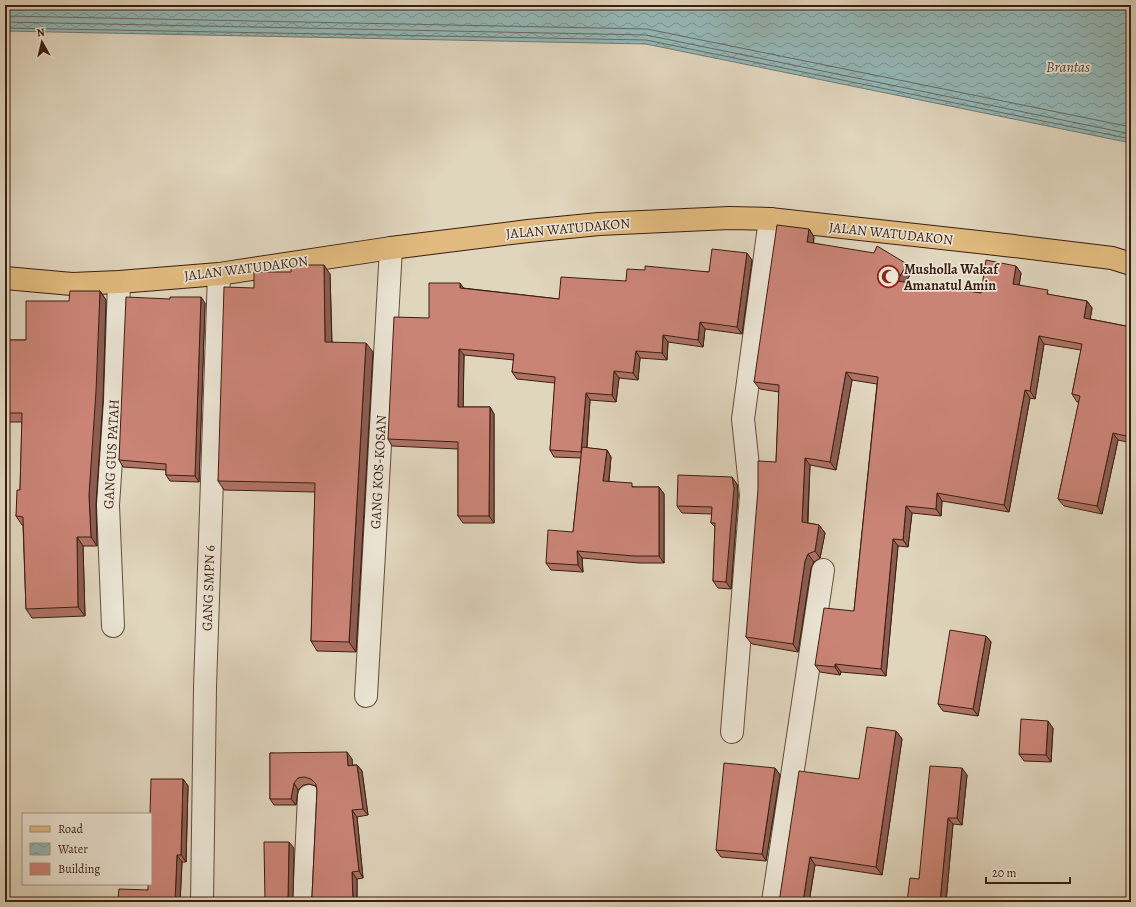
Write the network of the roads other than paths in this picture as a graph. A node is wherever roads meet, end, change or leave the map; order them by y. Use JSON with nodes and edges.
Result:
{"nodes":[{"id":1,"x":770,"y":219,"type":"junction"},
{"id":2,"x":391,"y":248,"type":"junction"},
{"id":3,"x":1131,"y":264,"type":"edge"},
{"id":4,"x":219,"y":274,"type":"junction"},
{"id":5,"x":5,"y":278,"type":"edge"},
{"id":6,"x":120,"y":282,"type":"junction"},
{"id":7,"x":823,"y":570,"type":"dead end"},
{"id":8,"x":113,"y":626,"type":"dead end"},
{"id":9,"x":366,"y":696,"type":"dead end"},
{"id":10,"x":732,"y":732,"type":"dead end"},
{"id":11,"x":309,"y":796,"type":"dead end"},
{"id":12,"x":202,"y":902,"type":"edge"},
{"id":13,"x":304,"y":902,"type":"edge"},
{"id":14,"x":773,"y":902,"type":"edge"}],
"edges":[{"from":1,"to":2,"type":"main road","name":"JALAN WATUDAKON"},
{"from":1,"to":3,"type":"main road","name":"JALAN WATUDAKON"},
{"from":1,"to":10,"type":"street"},
{"from":2,"to":4,"type":"main road","name":"JALAN WATUDAKON"},
{"from":2,"to":9,"type":"street","name":"GANG KOS-KOSAN"},
{"from":4,"to":6,"type":"main road","name":"JALAN WATUDAKON"},
{"from":4,"to":12,"type":"street","name":"GANG SMPN 6"},
{"from":5,"to":6,"type":"main road","name":"JALAN WATUDAKON"},
{"from":6,"to":8,"type":"street","name":"GANG GUS PATAH"},
{"from":7,"to":14,"type":"street"},
{"from":11,"to":13,"type":"street"}]}
